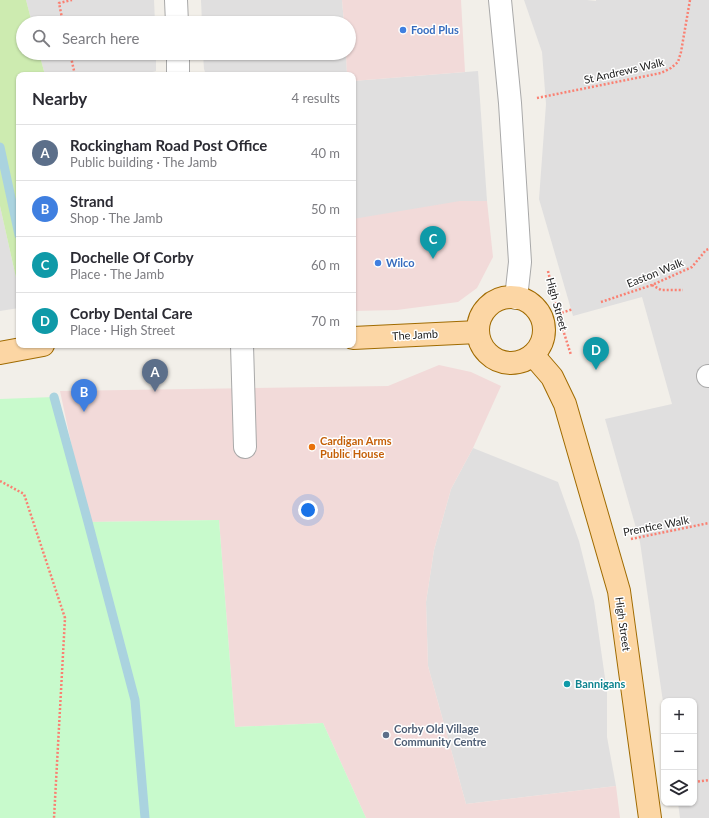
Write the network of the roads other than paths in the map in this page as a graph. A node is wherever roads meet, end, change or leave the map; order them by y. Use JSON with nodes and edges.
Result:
{"nodes":[{"id":1,"x":176,"y":0,"type":"edge"},
{"id":2,"x":500,"y":0,"type":"edge"},
{"id":3,"x":177,"y":16,"type":"edge"},
{"id":4,"x":178,"y":60,"type":"edge"},
{"id":5,"x":178,"y":72,"type":"edge"},
{"id":6,"x":516,"y":298,"type":"junction"},
{"id":7,"x":478,"y":332,"type":"junction"},
{"id":8,"x":356,"y":338,"type":"edge"},
{"id":9,"x":24,"y":348,"type":"edge"},
{"id":10,"x":242,"y":348,"type":"edge"},
{"id":11,"x":0,"y":353,"type":"edge"},
{"id":12,"x":533,"y":355,"type":"junction"},
{"id":13,"x":244,"y":447,"type":"dead end"},
{"id":14,"x":650,"y":818,"type":"edge"}],
"edges":[{"from":1,"to":3,"type":"street"},
{"from":2,"to":6,"type":"street"},
{"from":4,"to":5,"type":"street"},
{"from":6,"to":7,"type":"main road"},
{"from":6,"to":12,"type":"main road"},
{"from":7,"to":8,"type":"main road","name":"The Jamb"},
{"from":7,"to":12,"type":"main road"},
{"from":9,"to":11,"type":"main road"},
{"from":10,"to":13,"type":"street"},
{"from":12,"to":14,"type":"main road","name":"High Street"}]}
